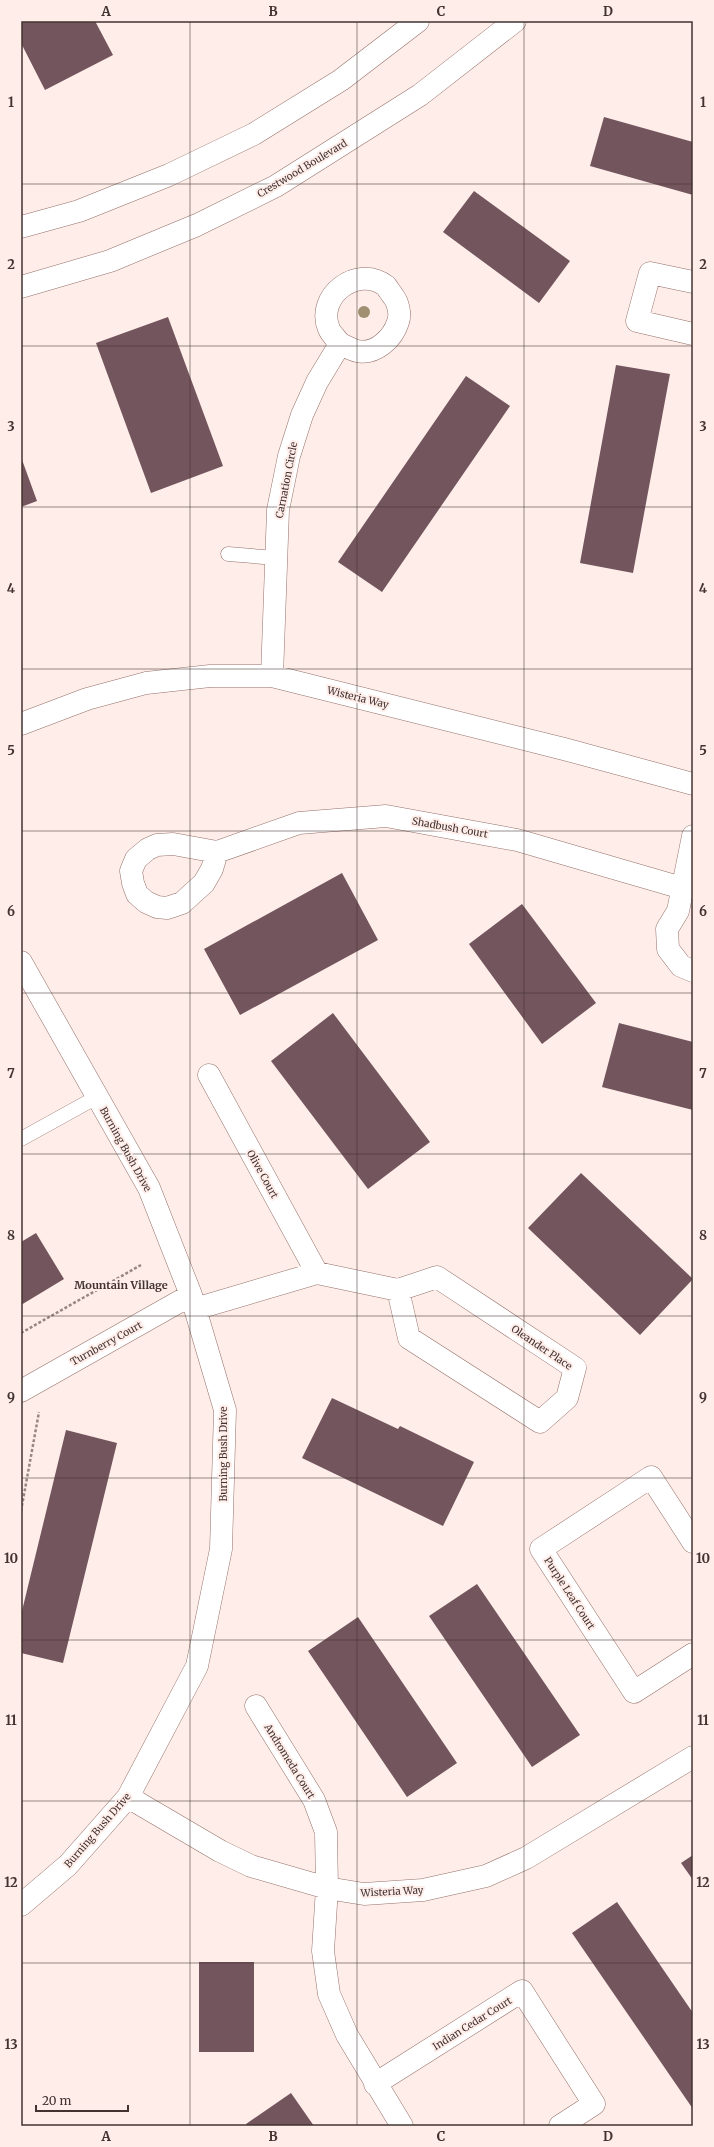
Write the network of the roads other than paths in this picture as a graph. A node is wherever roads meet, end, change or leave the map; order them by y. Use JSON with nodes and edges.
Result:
{"nodes":[{"id":1,"x":418,"y":21,"type":"edge"},
{"id":2,"x":515,"y":21,"type":"edge"},
{"id":3,"x":21,"y":227,"type":"edge"},
{"id":4,"x":693,"y":282,"type":"edge"},
{"id":5,"x":21,"y":287,"type":"edge"},
{"id":6,"x":693,"y":334,"type":"edge"},
{"id":7,"x":340,"y":344,"type":"dead end"},
{"id":8,"x":228,"y":554,"type":"dead end"},
{"id":9,"x":276,"y":558,"type":"junction"},
{"id":10,"x":272,"y":676,"type":"junction"},
{"id":11,"x":21,"y":724,"type":"edge"},
{"id":12,"x":693,"y":784,"type":"edge"},
{"id":13,"x":693,"y":836,"type":"edge"},
{"id":14,"x":217,"y":852,"type":"dead end"},
{"id":15,"x":684,"y":901,"type":"edge"},
{"id":16,"x":21,"y":962,"type":"edge"},
{"id":17,"x":693,"y":971,"type":"edge"},
{"id":18,"x":209,"y":1075,"type":"dead end"},
{"id":19,"x":97,"y":1097,"type":"junction"},
{"id":20,"x":21,"y":1140,"type":"edge"},
{"id":21,"x":317,"y":1273,"type":"junction"},
{"id":22,"x":398,"y":1290,"type":"junction"},
{"id":23,"x":193,"y":1302,"type":"junction"},
{"id":24,"x":21,"y":1391,"type":"edge"},
{"id":25,"x":693,"y":1542,"type":"edge"},
{"id":26,"x":693,"y":1654,"type":"edge"},
{"id":27,"x":256,"y":1706,"type":"dead end"},
{"id":28,"x":693,"y":1757,"type":"edge"},
{"id":29,"x":128,"y":1797,"type":"junction"},
{"id":30,"x":327,"y":1888,"type":"junction"},
{"id":31,"x":21,"y":1905,"type":"edge"},
{"id":32,"x":375,"y":2084,"type":"junction"},
{"id":33,"x":402,"y":2126,"type":"edge"},
{"id":34,"x":560,"y":2126,"type":"edge"}],
"edges":[{"from":1,"to":3,"type":"street"},
{"from":2,"to":5,"type":"street","name":"Crestwood Boulevard"},
{"from":4,"to":6,"type":"street"},
{"from":7,"to":9,"type":"street","name":"Carnation Circle"},
{"from":8,"to":9,"type":"lane"},
{"from":9,"to":10,"type":"street","name":"Carnation Circle"},
{"from":10,"to":11,"type":"street","name":"Wisteria Way"},
{"from":10,"to":12,"type":"street","name":"Wisteria Way"},
{"from":13,"to":15,"type":"street"},
{"from":14,"to":15,"type":"street","name":"Shadbush Court"},
{"from":15,"to":17,"type":"street"},
{"from":16,"to":19,"type":"street","name":"Burning Bush Drive"},
{"from":18,"to":21,"type":"street","name":"Olive Court"},
{"from":19,"to":20,"type":"lane"},
{"from":19,"to":23,"type":"street","name":"Burning Bush Drive"},
{"from":21,"to":22,"type":"street"},
{"from":21,"to":23,"type":"street"},
{"from":22,"to":22,"type":"street","name":"Oleander Place"},
{"from":23,"to":24,"type":"street","name":"Turnberry Court"},
{"from":23,"to":29,"type":"street","name":"Burning Bush Drive"},
{"from":25,"to":26,"type":"street","name":"Purple Leaf Court"},
{"from":27,"to":30,"type":"street","name":"Andromeda Court"},
{"from":28,"to":30,"type":"street","name":"Wisteria Way"},
{"from":29,"to":30,"type":"street","name":"Wisteria Way"},
{"from":29,"to":31,"type":"street","name":"Burning Bush Drive"},
{"from":30,"to":32,"type":"street"},
{"from":32,"to":33,"type":"street"},
{"from":32,"to":34,"type":"street","name":"Indian Cedar Court"}]}
